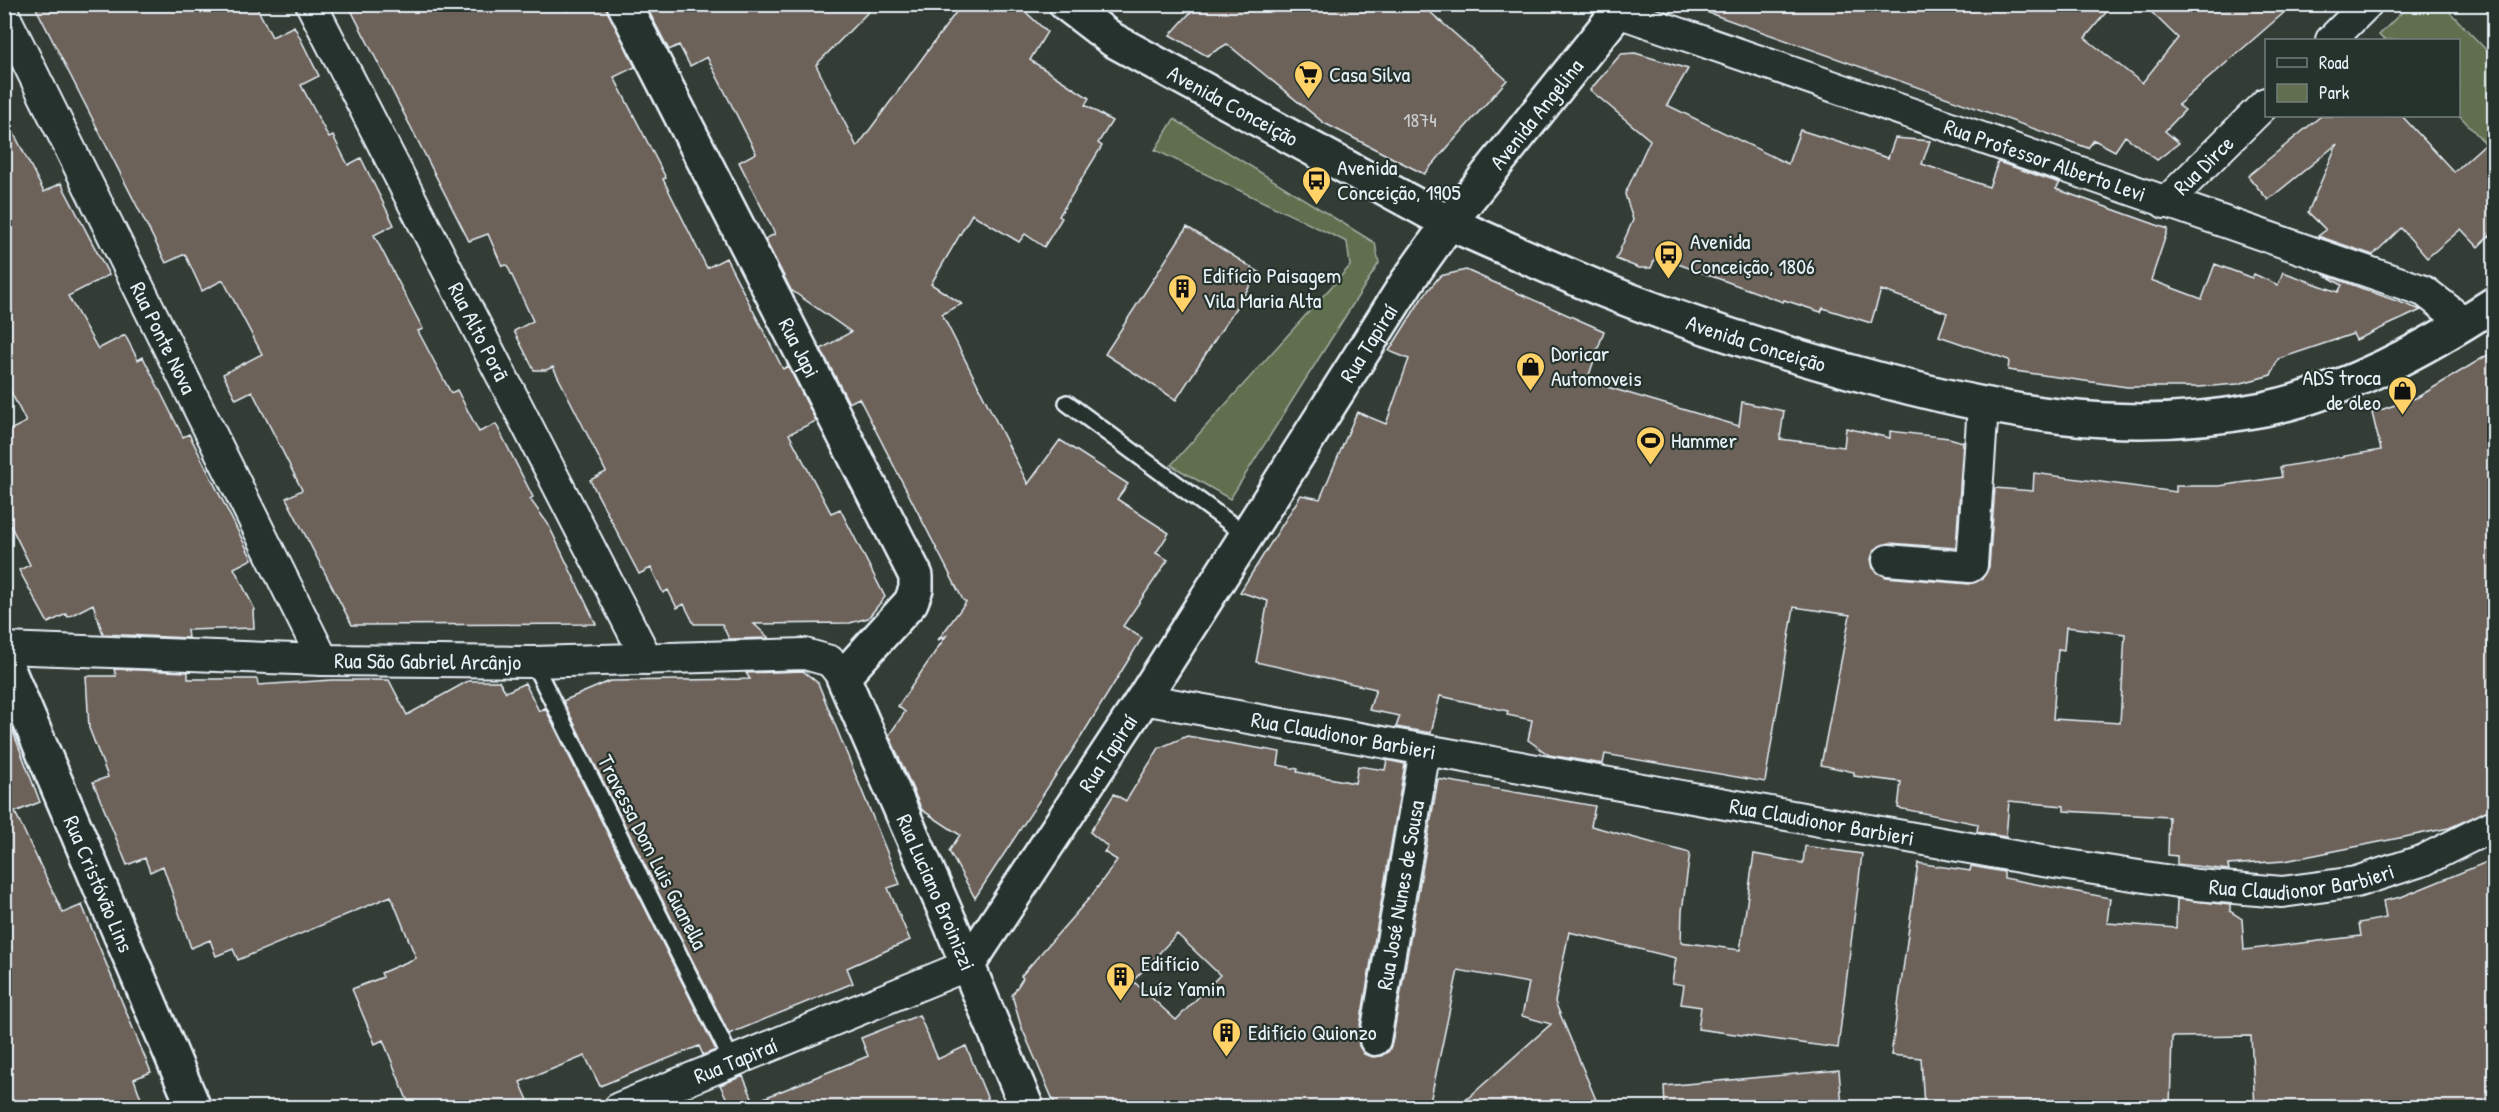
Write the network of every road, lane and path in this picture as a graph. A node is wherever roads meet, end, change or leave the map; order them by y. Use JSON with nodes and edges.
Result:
{"nodes":[{"id":1,"x":311,"y":4,"type":"edge"},
{"id":2,"x":624,"y":4,"type":"edge"},
{"id":3,"x":1066,"y":4,"type":"edge"},
{"id":4,"x":2367,"y":4,"type":"edge"},
{"id":5,"x":1621,"y":8,"type":"edge"},
{"id":6,"x":4,"y":15,"type":"edge"},
{"id":7,"x":2332,"y":39,"type":"edge"},
{"id":8,"x":2265,"y":104,"type":"edge"},
{"id":9,"x":2165,"y":203,"type":"junction"},
{"id":10,"x":1449,"y":223,"type":"junction"},
{"id":11,"x":2494,"y":304,"type":"edge"},
{"id":12,"x":2464,"y":322,"type":"junction"},
{"id":13,"x":1067,"y":403,"type":"dead end"},
{"id":14,"x":1983,"y":406,"type":"junction"},
{"id":15,"x":1246,"y":535,"type":"junction"},
{"id":16,"x":1888,"y":560,"type":"dead end"},
{"id":17,"x":4,"y":648,"type":"edge"},
{"id":18,"x":647,"y":659,"type":"junction"},
{"id":19,"x":4,"y":660,"type":"edge"},
{"id":20,"x":323,"y":660,"type":"junction"},
{"id":21,"x":532,"y":662,"type":"junction"},
{"id":22,"x":843,"y":677,"type":"junction"},
{"id":23,"x":1143,"y":699,"type":"junction"},
{"id":24,"x":1425,"y":750,"type":"junction"},
{"id":25,"x":2494,"y":825,"type":"edge"},
{"id":26,"x":949,"y":920,"type":"junction"},
{"id":27,"x":992,"y":930,"type":"junction"},
{"id":28,"x":968,"y":965,"type":"junction"},
{"id":29,"x":1375,"y":1040,"type":"dead end"},
{"id":30,"x":732,"y":1061,"type":"junction"},
{"id":31,"x":194,"y":1107,"type":"edge"},
{"id":32,"x":619,"y":1107,"type":"edge"},
{"id":33,"x":1027,"y":1107,"type":"edge"}],
"edges":[{"from":1,"to":18,"type":"street","name":"Rua Alto Porã"},
{"from":2,"to":22,"type":"street","name":"Rua Japi"},
{"from":3,"to":10,"type":"street","name":"Avenida Conceição"},
{"from":4,"to":7,"type":"street"},
{"from":5,"to":9,"type":"street","name":"Rua Professor Alberto Levi"},
{"from":5,"to":10,"type":"street","name":"Avenida Angelina"},
{"from":6,"to":20,"type":"street","name":"Rua Ponte Nova"},
{"from":8,"to":9,"type":"street","name":"Rua Dirce"},
{"from":9,"to":12,"type":"street","name":"Rua Professor Alberto Levi"},
{"from":10,"to":14,"type":"street","name":"Avenida Conceição"},
{"from":10,"to":15,"type":"street","name":"Rua Tapiraí"},
{"from":11,"to":12,"type":"street","name":"Avenida Conceição"},
{"from":12,"to":14,"type":"street","name":"Avenida Conceição"},
{"from":13,"to":15,"type":"lane"},
{"from":14,"to":16,"type":"street"},
{"from":15,"to":23,"type":"street","name":"Rua Tapiraí"},
{"from":17,"to":20,"type":"street","name":"Rua São Gabriel Arcânjo"},
{"from":18,"to":21,"type":"street","name":"Rua São Gabriel Arcânjo"},
{"from":18,"to":22,"type":"street","name":"Rua São Gabriel Arcânjo"},
{"from":19,"to":31,"type":"street","name":"Rua Cristóvão Lins"},
{"from":20,"to":21,"type":"street","name":"Rua São Gabriel Arcânjo"},
{"from":21,"to":30,"type":"lane","name":"Travessa Dom Luis Guanella"},
{"from":22,"to":26,"type":"street","name":"Rua Luciano Broinizzi"},
{"from":23,"to":24,"type":"street","name":"Rua Claudionor Barbieri"},
{"from":23,"to":27,"type":"street","name":"Rua Tapiraí"},
{"from":24,"to":25,"type":"street","name":"Rua Claudionor Barbieri"},
{"from":24,"to":29,"type":"street","name":"Rua José Nunes de Sousa"},
{"from":26,"to":27,"type":"street"},
{"from":26,"to":28,"type":"street","name":"Rua Luciano Broinizzi"},
{"from":27,"to":28,"type":"street","name":"Rua Tapiraí"},
{"from":28,"to":30,"type":"street","name":"Rua Tapiraí"},
{"from":28,"to":33,"type":"street","name":"Rua Luciano Broinizzi"},
{"from":30,"to":32,"type":"street","name":"Rua Tapiraí"}]}
